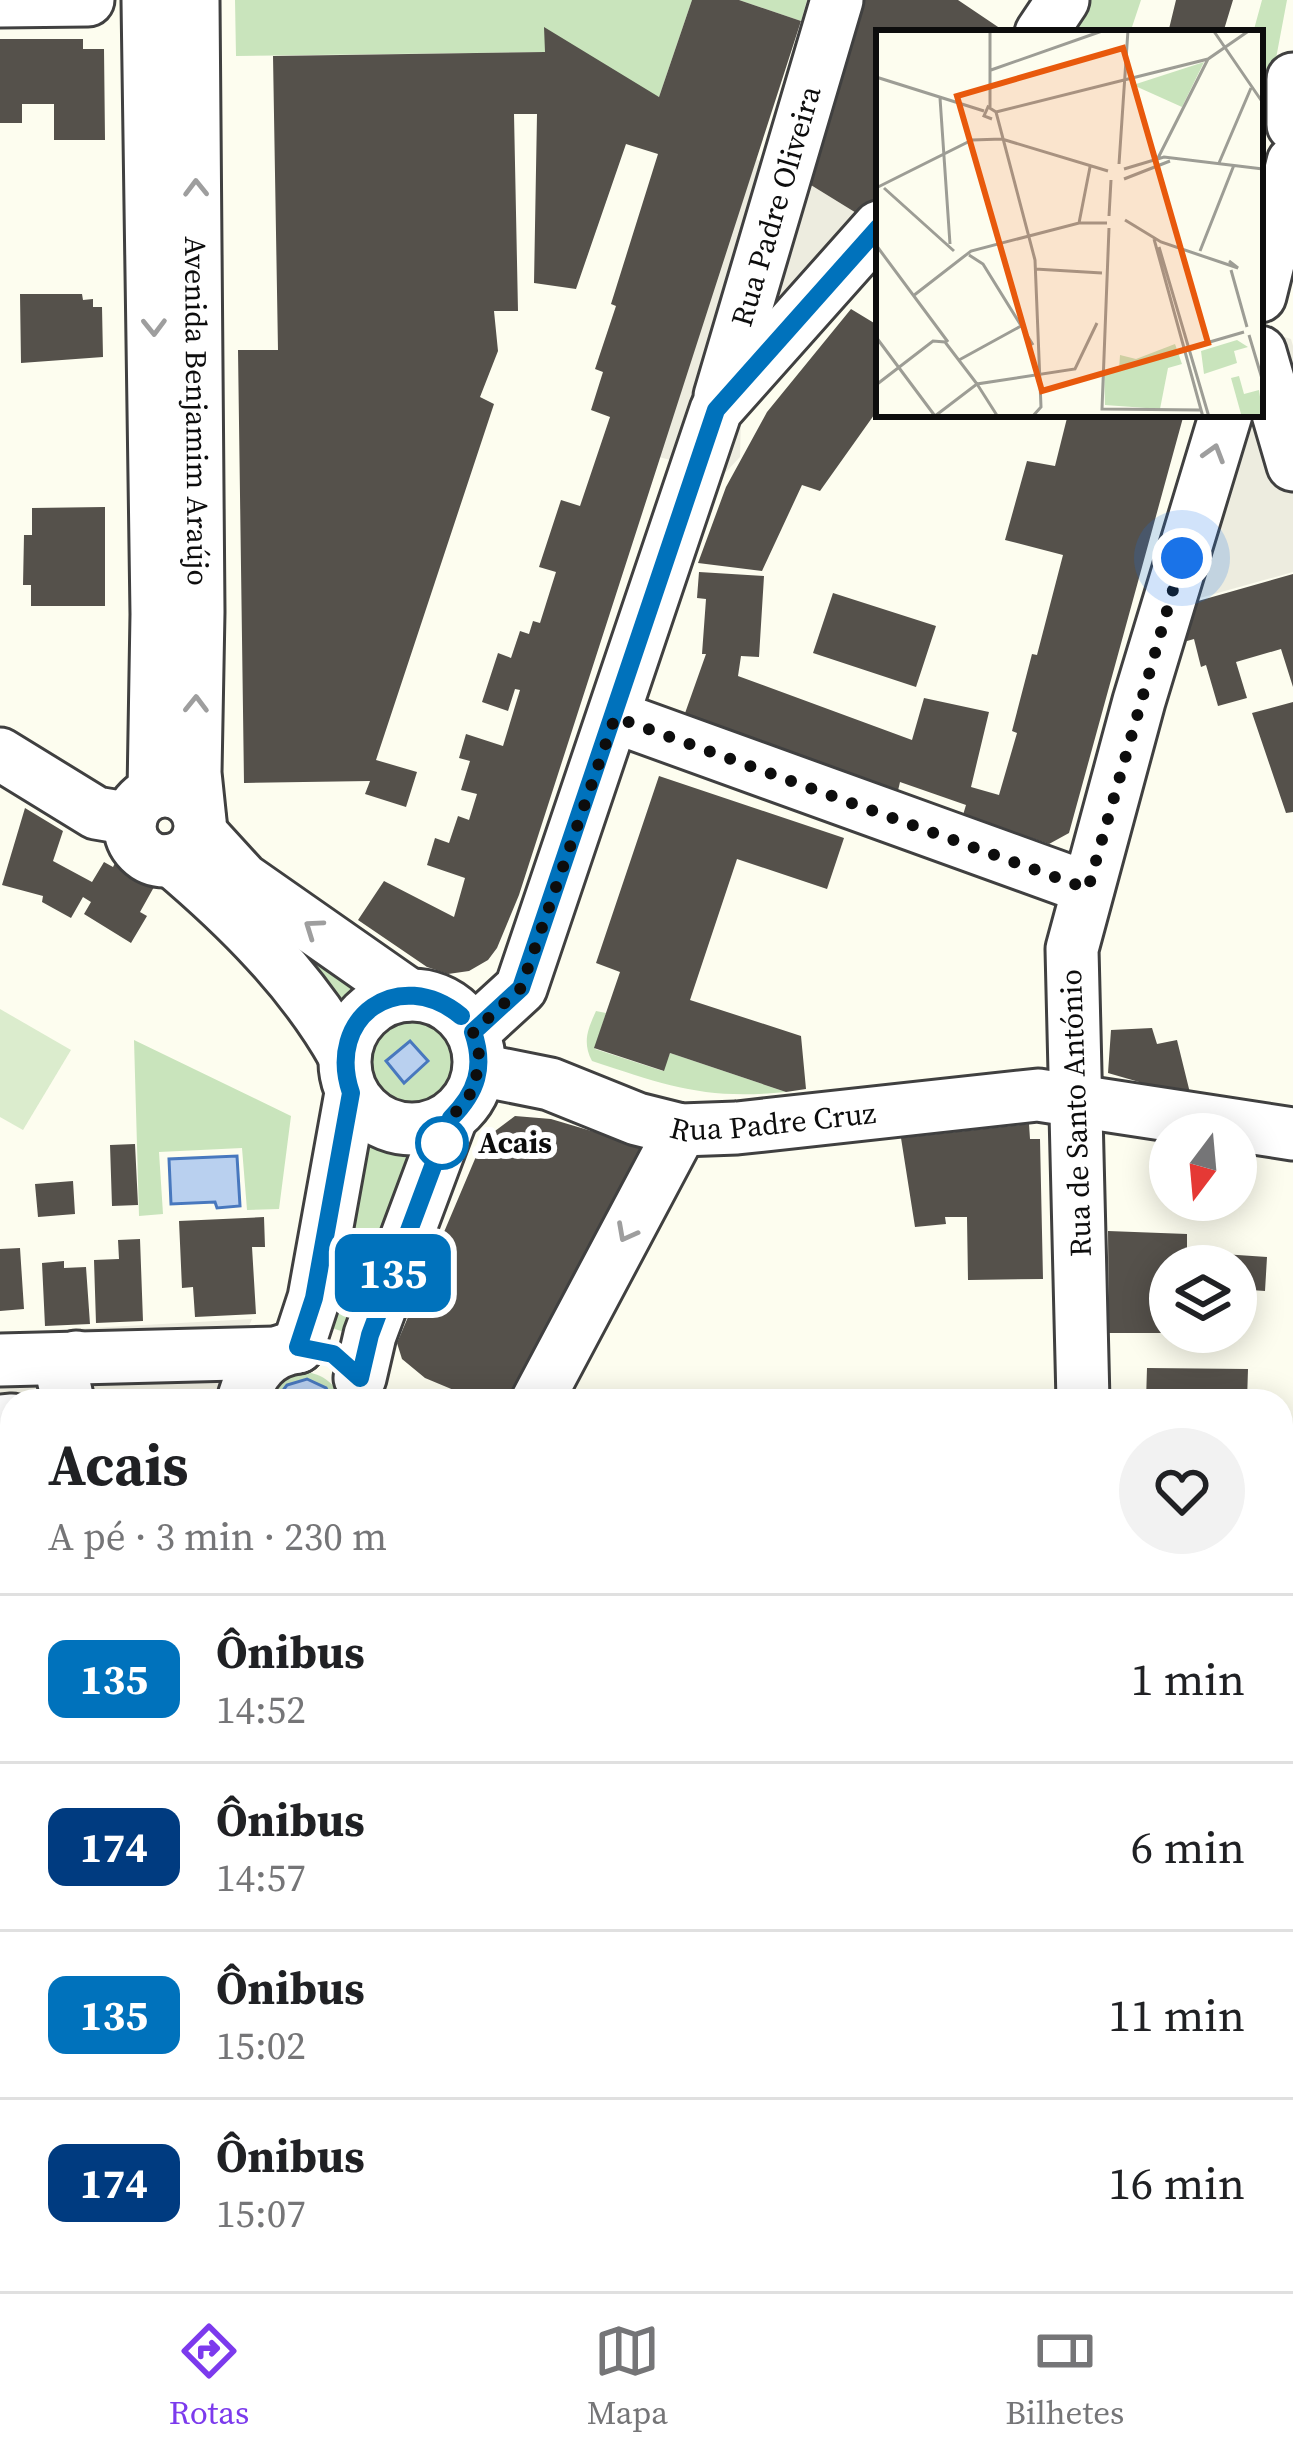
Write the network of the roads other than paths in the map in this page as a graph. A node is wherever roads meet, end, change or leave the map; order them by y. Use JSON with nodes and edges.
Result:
{"nodes":[{"id":1,"x":88,"y":0,"type":"edge"},
{"id":2,"x":148,"y":0,"type":"edge"},
{"id":3,"x":193,"y":0,"type":"edge"},
{"id":4,"x":837,"y":0,"type":"edge"},
{"id":5,"x":1063,"y":0,"type":"edge"},
{"id":6,"x":0,"y":1,"type":"edge"},
{"id":7,"x":1043,"y":30,"type":"edge"},
{"id":8,"x":1293,"y":79,"type":"edge"},
{"id":9,"x":1293,"y":125,"type":"edge"},
{"id":10,"x":1293,"y":150,"type":"edge"},
{"id":11,"x":1263,"y":154,"type":"edge"},
{"id":12,"x":1293,"y":162,"type":"edge"},
{"id":13,"x":876,"y":230,"type":"edge"},
{"id":14,"x":1263,"y":284,"type":"edge"},
{"id":15,"x":1263,"y":362,"type":"edge"},
{"id":16,"x":716,"y":410,"type":"junction"},
{"id":17,"x":1225,"y":417,"type":"edge"},
{"id":18,"x":1293,"y":465,"type":"edge"},
{"id":19,"x":615,"y":717,"type":"junction"},
{"id":20,"x":0,"y":754,"type":"edge"},
{"id":21,"x":143,"y":806,"type":"junction"},
{"id":22,"x":190,"y":838,"type":"junction"},
{"id":23,"x":1088,"y":889,"type":"junction"},
{"id":24,"x":410,"y":994,"type":"junction"},
{"id":25,"x":476,"y":1051,"type":"junction"},
{"id":26,"x":348,"y":1074,"type":"junction"},
{"id":27,"x":1078,"y":1099,"type":"junction"},
{"id":28,"x":451,"y":1118,"type":"junction"},
{"id":29,"x":681,"y":1130,"type":"junction"},
{"id":30,"x":1293,"y":1134,"type":"edge"},
{"id":31,"x":287,"y":1350,"type":"junction"},
{"id":32,"x":0,"y":1360,"type":"edge"},
{"id":33,"x":92,"y":1379,"type":"edge"},
{"id":34,"x":248,"y":1389,"type":"edge"},
{"id":35,"x":365,"y":1389,"type":"edge"},
{"id":36,"x":543,"y":1389,"type":"edge"},
{"id":37,"x":1083,"y":1389,"type":"edge"}],
"edges":[{"from":1,"to":6,"type":"street"},
{"from":2,"to":21,"type":"street","name":"Avenida Benjamim Araújo","one_way":true},
{"from":22,"to":3,"type":"street","name":"Avenida Benjamim Araújo","one_way":true},
{"from":4,"to":16,"type":"street","name":"Rua Padre Oliveira"},
{"from":5,"to":7,"type":"street"},
{"from":8,"to":9,"type":"street"},
{"from":10,"to":11,"type":"street"},
{"from":12,"to":14,"type":"street"},
{"from":13,"to":16,"type":"street"},
{"from":15,"to":18,"type":"street"},
{"from":16,"to":19,"type":"street","name":"Rua Padre Oliveira"},
{"from":23,"to":17,"type":"street","name":"Rua de Santo António","one_way":true},
{"from":19,"to":23,"type":"street"},
{"from":19,"to":25,"type":"street","name":"Rua Padre Oliveira"},
{"from":20,"to":21,"type":"street"},
{"from":21,"to":22,"type":"street"},
{"from":24,"to":22,"type":"street","one_way":true},
{"from":22,"to":26,"type":"street"},
{"from":23,"to":27,"type":"street","name":"Rua de Santo António"},
{"from":24,"to":25,"type":"street"},
{"from":24,"to":26,"type":"street"},
{"from":25,"to":28,"type":"street"},
{"from":25,"to":29,"type":"street","name":"Rua Padre Cruz"},
{"from":26,"to":28,"type":"street"},
{"from":26,"to":31,"type":"street"},
{"from":27,"to":29,"type":"street","name":"Rua Padre Cruz"},
{"from":27,"to":30,"type":"street","name":"Rua Padre Cruz"},
{"from":27,"to":37,"type":"street","name":"Rua de Santo António"},
{"from":28,"to":35,"type":"street"},
{"from":29,"to":36,"type":"street","one_way":true},
{"from":31,"to":33,"type":"street"},
{"from":31,"to":34,"type":"street"},
{"from":31,"to":35,"type":"street"},
{"from":32,"to":33,"type":"street"}]}
